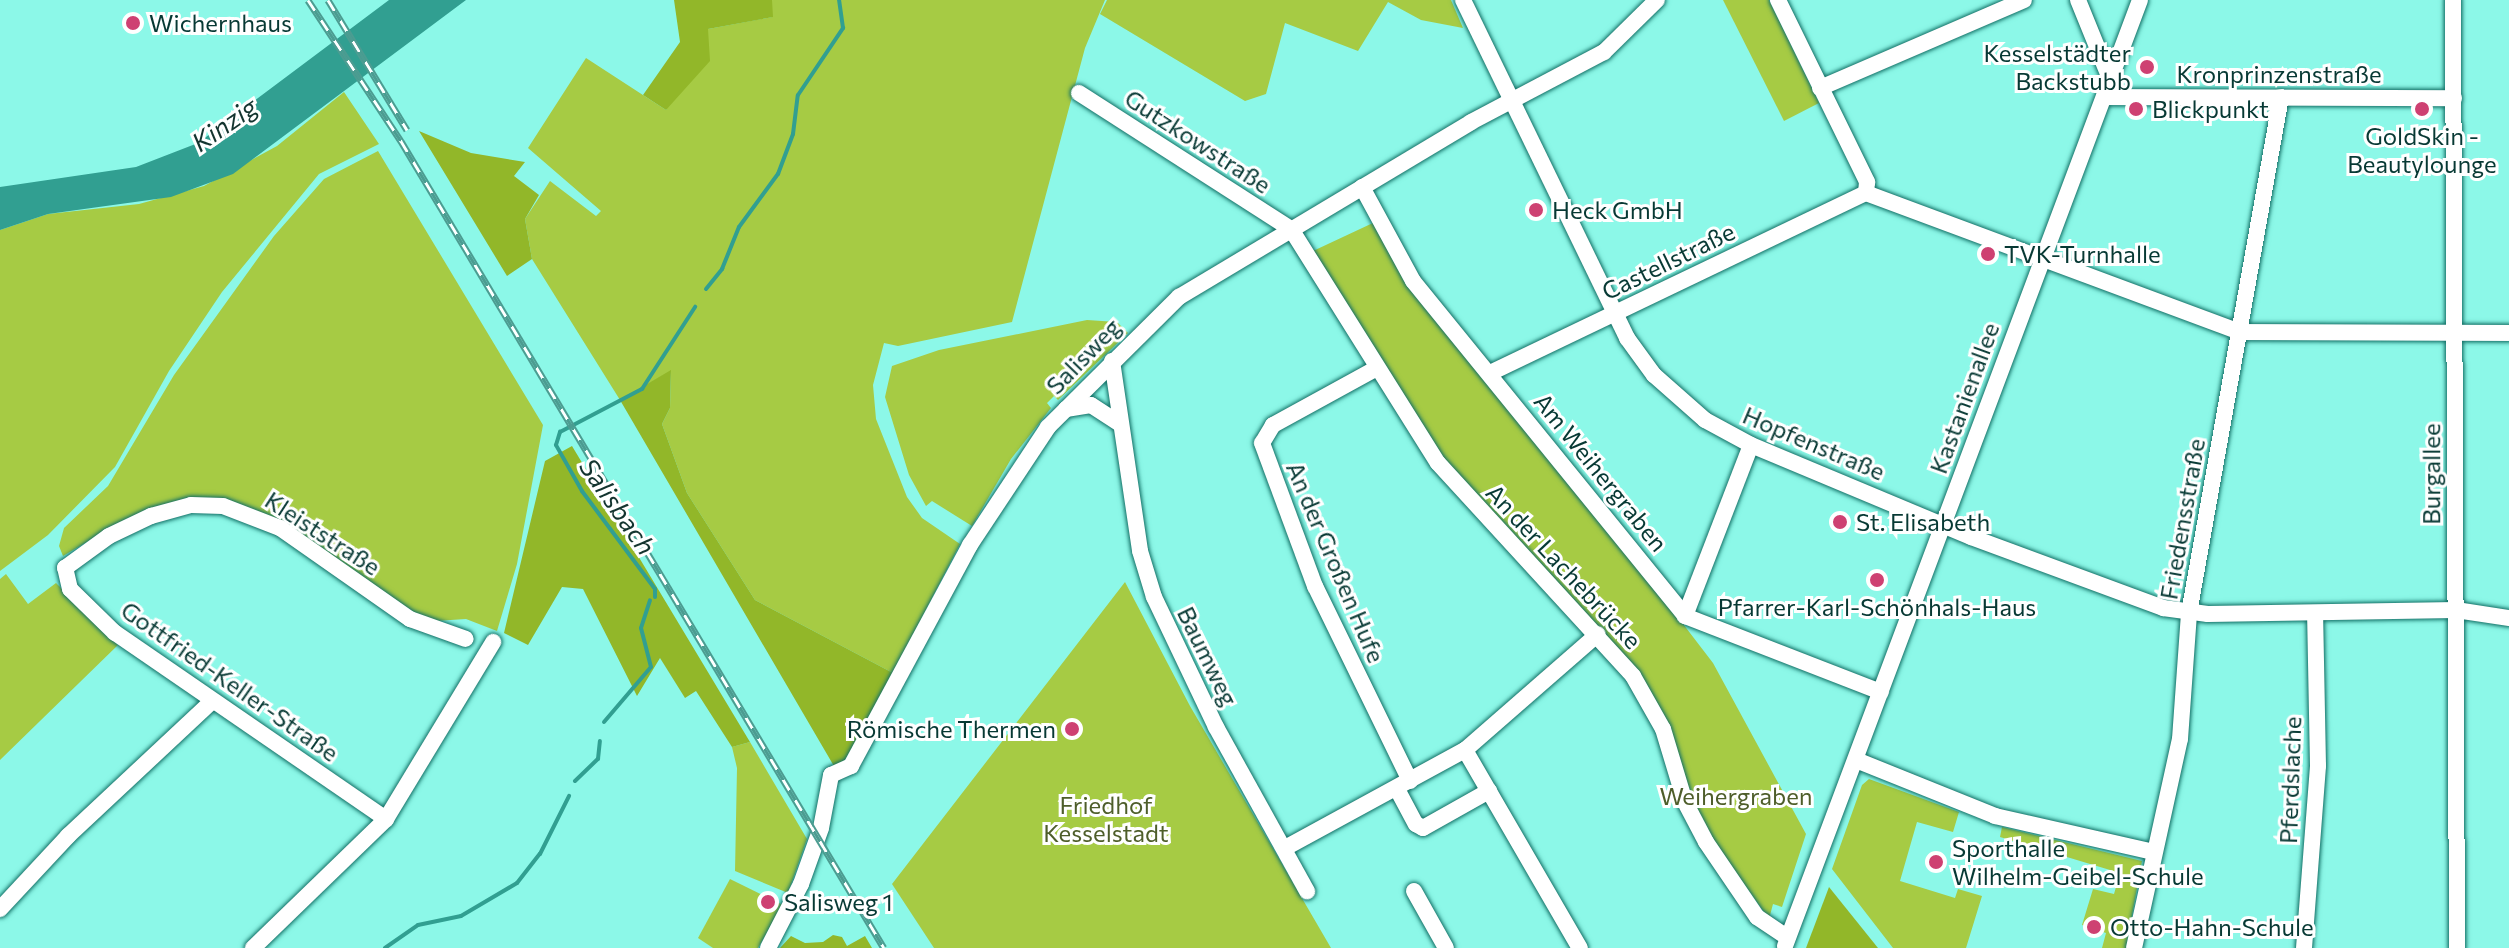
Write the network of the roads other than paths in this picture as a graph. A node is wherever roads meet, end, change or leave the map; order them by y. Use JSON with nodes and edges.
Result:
{"nodes":[{"id":1,"x":1463,"y":0,"type":"edge"},
{"id":2,"x":1657,"y":0,"type":"edge"},
{"id":3,"x":1778,"y":0,"type":"edge"},
{"id":4,"x":2024,"y":0,"type":"edge"},
{"id":5,"x":2078,"y":0,"type":"edge"},
{"id":6,"x":2140,"y":0,"type":"edge"},
{"id":7,"x":2453,"y":0,"type":"edge"},
{"id":8,"x":2110,"y":79,"type":"junction"},
{"id":9,"x":1820,"y":88,"type":"junction"},
{"id":10,"x":1079,"y":93,"type":"dead end"},
{"id":11,"x":2104,"y":97,"type":"junction"},
{"id":12,"x":2281,"y":97,"type":"junction"},
{"id":13,"x":2454,"y":98,"type":"junction"},
{"id":14,"x":1509,"y":102,"type":"junction"},
{"id":15,"x":1362,"y":187,"type":"junction"},
{"id":16,"x":1866,"y":193,"type":"junction"},
{"id":17,"x":1291,"y":229,"type":"junction"},
{"id":18,"x":2041,"y":258,"type":"junction"},
{"id":19,"x":1614,"y":313,"type":"junction"},
{"id":20,"x":2239,"y":332,"type":"junction"},
{"id":21,"x":2454,"y":332,"type":"junction"},
{"id":22,"x":2509,"y":333,"type":"edge"},
{"id":23,"x":1112,"y":361,"type":"junction"},
{"id":24,"x":1377,"y":368,"type":"junction"},
{"id":25,"x":1490,"y":373,"type":"junction"},
{"id":26,"x":1065,"y":410,"type":"junction"},
{"id":27,"x":1119,"y":423,"type":"junction"},
{"id":28,"x":1751,"y":445,"type":"junction"},
{"id":29,"x":1944,"y":523,"type":"junction"},
{"id":30,"x":65,"y":568,"type":"joint"},
{"id":31,"x":2456,"y":610,"type":"junction"},
{"id":32,"x":2189,"y":613,"type":"junction"},
{"id":33,"x":2315,"y":613,"type":"junction"},
{"id":34,"x":1685,"y":616,"type":"junction"},
{"id":35,"x":2509,"y":618,"type":"edge"},
{"id":36,"x":1598,"y":634,"type":"junction"},
{"id":37,"x":466,"y":639,"type":"dead end"},
{"id":38,"x":493,"y":642,"type":"dead end"},
{"id":39,"x":1881,"y":692,"type":"junction"},
{"id":40,"x":211,"y":702,"type":"junction"},
{"id":41,"x":1465,"y":750,"type":"junction"},
{"id":42,"x":1856,"y":760,"type":"junction"},
{"id":43,"x":1403,"y":785,"type":"junction"},
{"id":44,"x":1489,"y":791,"type":"junction"},
{"id":45,"x":386,"y":819,"type":"junction"},
{"id":46,"x":1285,"y":848,"type":"junction"},
{"id":47,"x":2153,"y":852,"type":"junction"},
{"id":48,"x":1307,"y":891,"type":"dead end"},
{"id":49,"x":1414,"y":891,"type":"dead end"},
{"id":50,"x":0,"y":909,"type":"edge"},
{"id":51,"x":1786,"y":943,"type":"edge"},
{"id":52,"x":253,"y":948,"type":"edge"},
{"id":53,"x":768,"y":948,"type":"edge"},
{"id":54,"x":1446,"y":948,"type":"edge"},
{"id":55,"x":1580,"y":948,"type":"edge"},
{"id":56,"x":2134,"y":948,"type":"edge"},
{"id":57,"x":2304,"y":948,"type":"edge"},
{"id":58,"x":2457,"y":948,"type":"edge"}],
"edges":[{"from":1,"to":14,"type":"street","name":"Hopfenstraße"},
{"from":2,"to":14,"type":"street","name":"Salisweg"},
{"from":3,"to":9,"type":"street"},
{"from":4,"to":9,"type":"street"},
{"from":5,"to":8,"type":"street"},
{"from":6,"to":8,"type":"street","name":"Kastanienallee"},
{"from":7,"to":13,"type":"street","name":"Burgallee"},
{"from":8,"to":11,"type":"street","name":"Kastanienallee"},
{"from":9,"to":16,"type":"street"},
{"from":10,"to":17,"type":"street","name":"Gutzkowstraße"},
{"from":11,"to":12,"type":"street","name":"Kronprinzenstraße"},
{"from":11,"to":18,"type":"street","name":"Kastanienallee"},
{"from":12,"to":13,"type":"street","name":"Kronprinzenstraße"},
{"from":12,"to":20,"type":"street","name":"Friedensstraße"},
{"from":13,"to":21,"type":"street","name":"Burgallee"},
{"from":14,"to":15,"type":"street","name":"Salisweg"},
{"from":14,"to":19,"type":"street","name":"Hopfenstraße"},
{"from":15,"to":17,"type":"street","name":"Salisweg"},
{"from":15,"to":25,"type":"street","name":"Am Weihergraben"},
{"from":16,"to":18,"type":"street"},
{"from":16,"to":19,"type":"street","name":"Castellstraße"},
{"from":17,"to":23,"type":"street","name":"Salisweg"},
{"from":17,"to":24,"type":"street","name":"An der Lachebrücke"},
{"from":18,"to":20,"type":"street"},
{"from":18,"to":29,"type":"street","name":"Kastanienallee"},
{"from":19,"to":25,"type":"street","name":"Castellstraße"},
{"from":19,"to":28,"type":"street","name":"Hopfenstraße"},
{"from":20,"to":21,"type":"street"},
{"from":20,"to":32,"type":"street","name":"Friedensstraße"},
{"from":21,"to":22,"type":"street"},
{"from":21,"to":31,"type":"street","name":"Burgallee"},
{"from":23,"to":26,"type":"street","name":"Salisweg"},
{"from":23,"to":27,"type":"street","name":"Baumweg"},
{"from":24,"to":36,"type":"street","name":"An der Lachebrücke"},
{"from":24,"to":43,"type":"street","name":"An der Großen Hufe"},
{"from":25,"to":34,"type":"street","name":"Am Weihergraben"},
{"from":26,"to":27,"type":"street"},
{"from":26,"to":53,"type":"street","name":"Salisweg"},
{"from":27,"to":46,"type":"street","name":"Baumweg"},
{"from":28,"to":29,"type":"street","name":"Hopfenstraße"},
{"from":28,"to":34,"type":"street"},
{"from":29,"to":32,"type":"street","name":"Hopfenstraße"},
{"from":29,"to":39,"type":"street","name":"Kastanienallee"},
{"from":30,"to":37,"type":"street","name":"Kleiststraße"},
{"from":30,"to":40,"type":"street","name":"Gottfried-Keller-Straße"},
{"from":31,"to":33,"type":"street","name":"Hopfenstraße"},
{"from":31,"to":35,"type":"street","name":"Hopfenstraße"},
{"from":31,"to":58,"type":"street","name":"Burgallee"},
{"from":32,"to":33,"type":"street","name":"Hopfenstraße"},
{"from":32,"to":47,"type":"street","name":"Friedensstraße"},
{"from":33,"to":57,"type":"street","name":"Pferdslache"},
{"from":34,"to":39,"type":"street"},
{"from":36,"to":41,"type":"street"},
{"from":36,"to":51,"type":"street","name":"An der Lachebrücke"},
{"from":38,"to":45,"type":"street"},
{"from":39,"to":42,"type":"street","name":"Kastanienallee"},
{"from":40,"to":45,"type":"street","name":"Gottfried-Keller-Straße"},
{"from":40,"to":50,"type":"street"},
{"from":41,"to":43,"type":"street"},
{"from":41,"to":44,"type":"street"},
{"from":42,"to":47,"type":"street"},
{"from":42,"to":51,"type":"street","name":"Kastanienallee"},
{"from":43,"to":44,"type":"street"},
{"from":43,"to":46,"type":"street"},
{"from":44,"to":55,"type":"street"},
{"from":45,"to":52,"type":"street"},
{"from":46,"to":48,"type":"street","name":"Baumweg"},
{"from":47,"to":56,"type":"street","name":"Friedensstraße"},
{"from":49,"to":54,"type":"street"}]}
